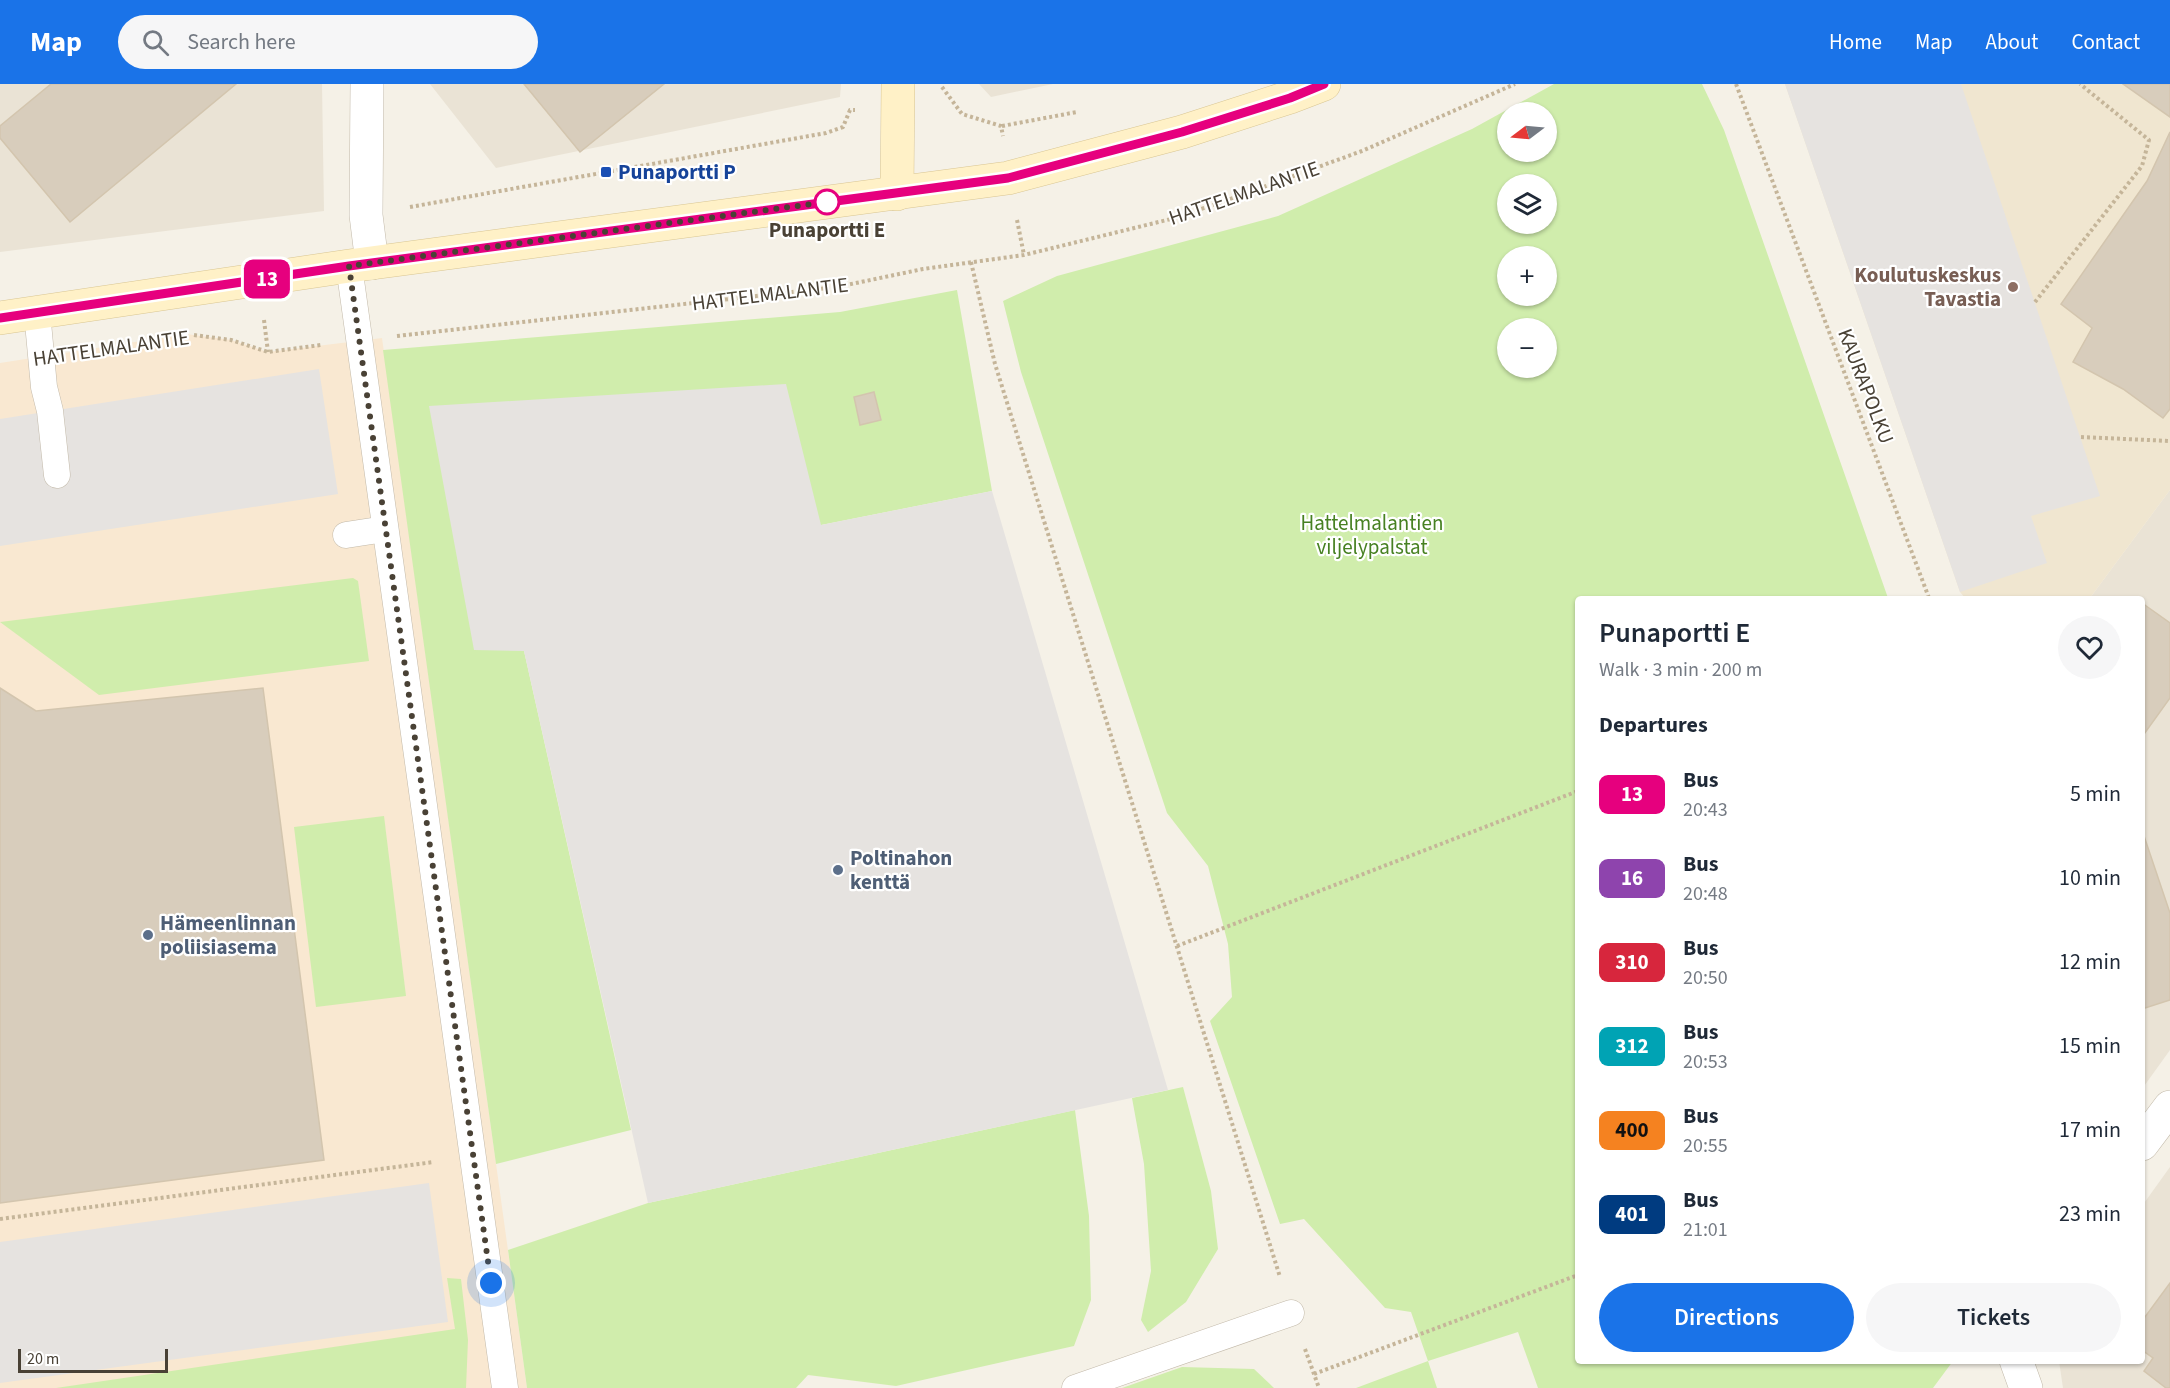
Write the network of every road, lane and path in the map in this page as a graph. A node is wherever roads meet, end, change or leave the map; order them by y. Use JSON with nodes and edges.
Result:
{"nodes":[{"id":1,"x":367,"y":84,"type":"edge"},
{"id":2,"x":1324,"y":84,"type":"edge"},
{"id":3,"x":1515,"y":84,"type":"edge"},
{"id":4,"x":1736,"y":84,"type":"edge"},
{"id":5,"x":2080,"y":84,"type":"edge"},
{"id":6,"x":898,"y":94,"type":"edge"},
{"id":7,"x":947,"y":94,"type":"dead end"},
{"id":8,"x":1088,"y":110,"type":"dead end"},
{"id":9,"x":1001,"y":126,"type":"dead end"},
{"id":10,"x":897,"y":194,"type":"junction"},
{"id":11,"x":366,"y":215,"type":"junction"},
{"id":12,"x":971,"y":262,"type":"junction"},
{"id":13,"x":360,"y":265,"type":"junction"},
{"id":14,"x":2035,"y":302,"type":"dead end"},
{"id":15,"x":37,"y":312,"type":"junction"},
{"id":16,"x":0,"y":318,"type":"edge"},
{"id":17,"x":186,"y":334,"type":"dead end"},
{"id":18,"x":359,"y":341,"type":"junction"},
{"id":19,"x":2081,"y":437,"type":"dead end"},
{"id":20,"x":2170,"y":441,"type":"edge"},
{"id":21,"x":57,"y":475,"type":"dead end"},
{"id":22,"x":385,"y":529,"type":"junction"},
{"id":23,"x":346,"y":535,"type":"dead end"},
{"id":24,"x":1928,"y":596,"type":"edge"},
{"id":25,"x":1575,"y":792,"type":"edge"},
{"id":26,"x":1177,"y":946,"type":"junction"},
{"id":27,"x":2170,"y":1107,"type":"edge"},
{"id":28,"x":2145,"y":1140,"type":"edge"},
{"id":29,"x":439,"y":1161,"type":"dead end"},
{"id":30,"x":0,"y":1220,"type":"edge"},
{"id":31,"x":1575,"y":1276,"type":"edge"},
{"id":32,"x":1291,"y":1313,"type":"joint"},
{"id":33,"x":2017,"y":1364,"type":"edge"},
{"id":34,"x":1314,"y":1374,"type":"dead end"},
{"id":35,"x":505,"y":1388,"type":"edge"},
{"id":36,"x":1075,"y":1388,"type":"edge"},
{"id":37,"x":2026,"y":1388,"type":"edge"}],
"edges":[{"from":1,"to":11,"type":"street"},
{"from":2,"to":10,"type":"main road"},
{"from":3,"to":12,"type":"path","name":"HATTELMALANTIE"},
{"from":4,"to":24,"type":"path","name":"KAURAPOLKU"},
{"from":5,"to":14,"type":"path"},
{"from":6,"to":7,"type":"path"},
{"from":6,"to":10,"type":"main road"},
{"from":6,"to":11,"type":"path"},
{"from":8,"to":9,"type":"path"},
{"from":10,"to":13,"type":"main road"},
{"from":11,"to":13,"type":"street"},
{"from":12,"to":18,"type":"path","name":"HATTELMALANTIE"},
{"from":12,"to":26,"type":"path"},
{"from":13,"to":15,"type":"main road"},
{"from":13,"to":18,"type":"lane"},
{"from":15,"to":16,"type":"main road"},
{"from":15,"to":21,"type":"lane"},
{"from":17,"to":18,"type":"path","name":"HATTELMALANTIE"},
{"from":18,"to":22,"type":"lane"},
{"from":19,"to":20,"type":"path"},
{"from":22,"to":23,"type":"lane"},
{"from":22,"to":35,"type":"lane"},
{"from":25,"to":26,"type":"path"},
{"from":26,"to":32,"type":"path"},
{"from":27,"to":28,"type":"street"},
{"from":29,"to":30,"type":"path"},
{"from":31,"to":34,"type":"path"},
{"from":32,"to":36,"type":"lane"},
{"from":33,"to":37,"type":"street"}]}
